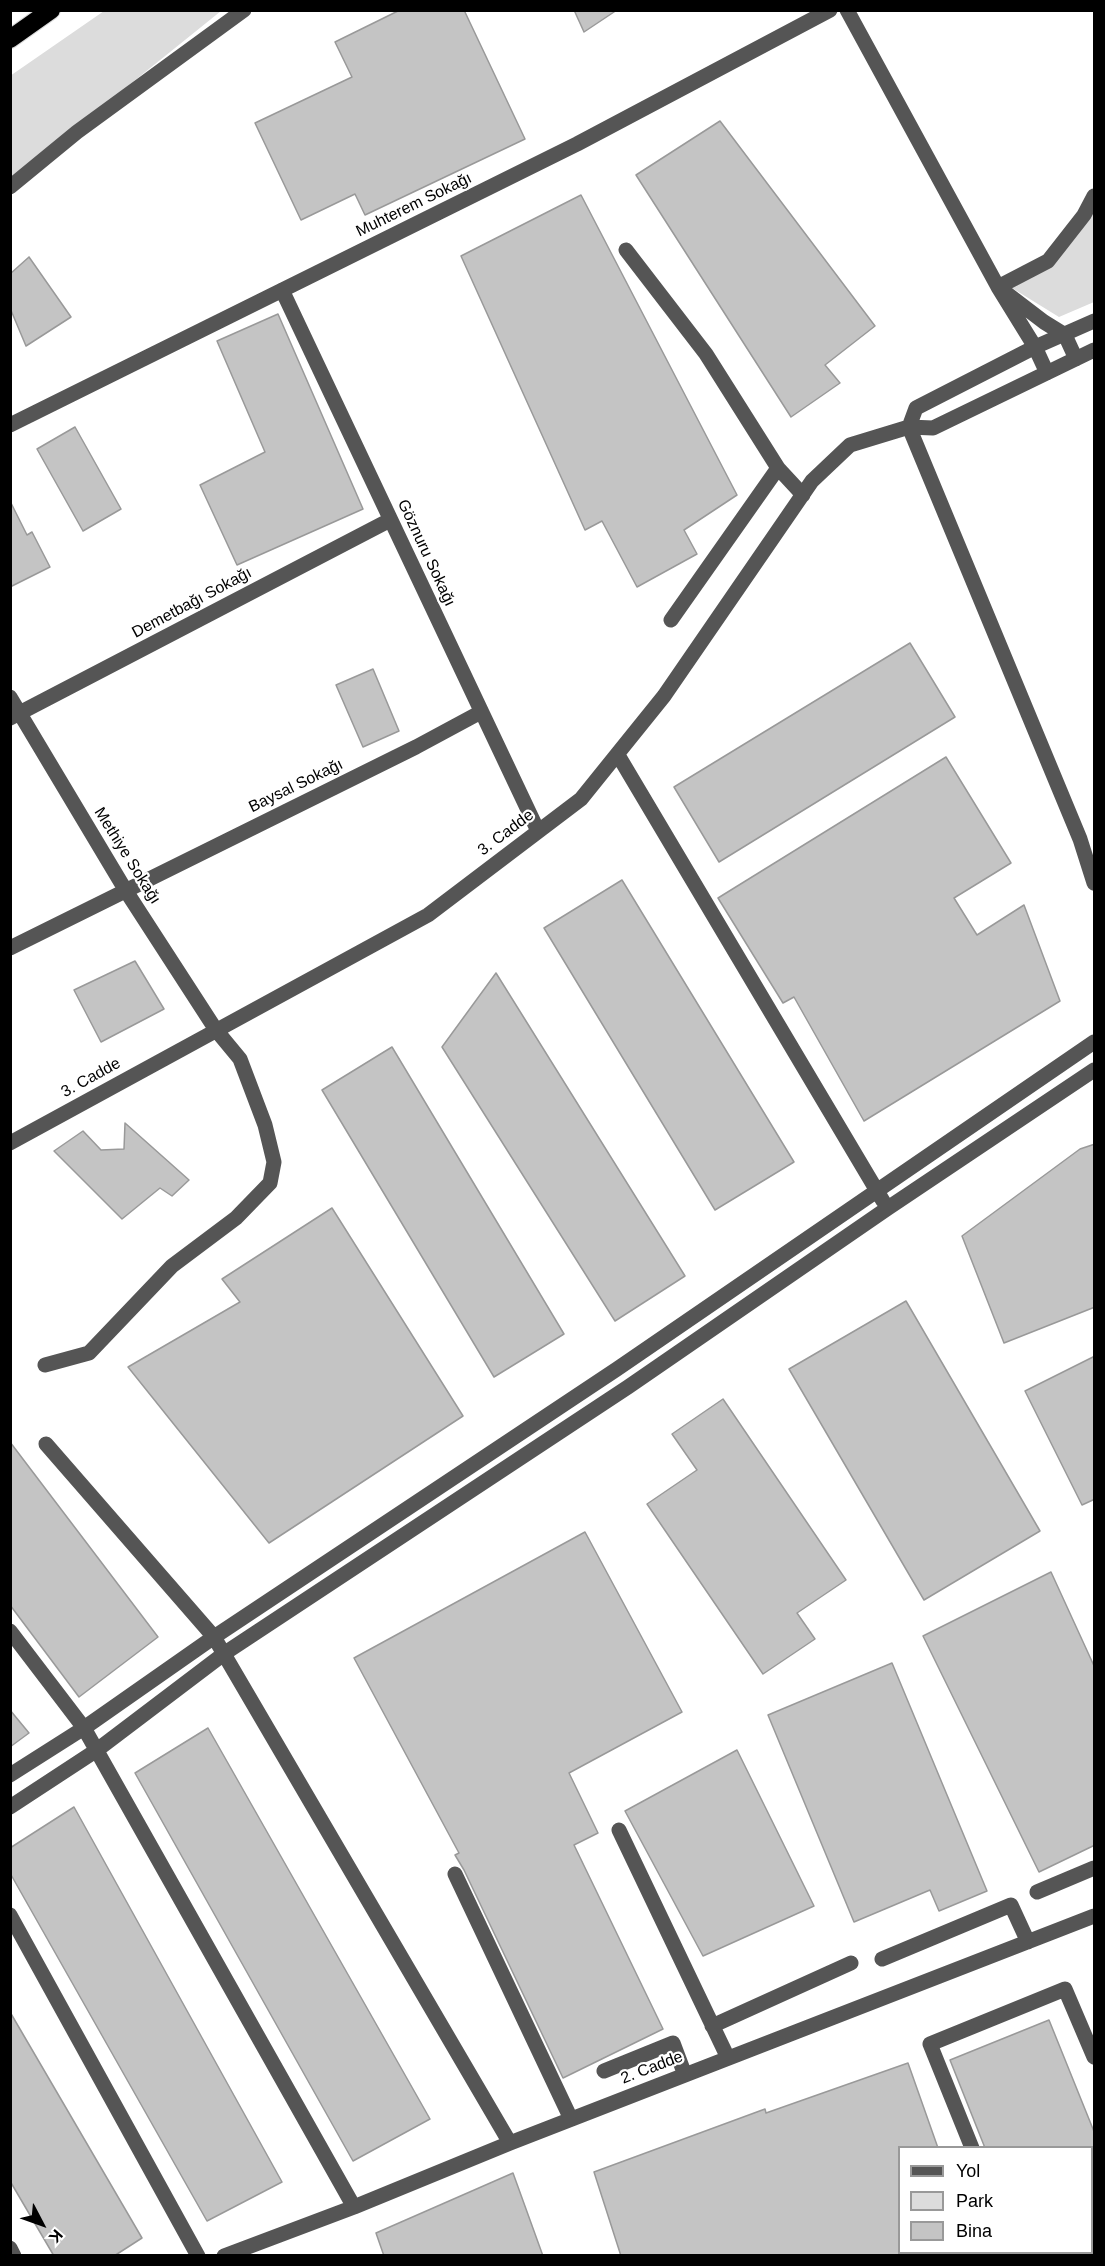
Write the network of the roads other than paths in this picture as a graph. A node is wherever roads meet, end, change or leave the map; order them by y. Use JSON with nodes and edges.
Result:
{"nodes":[{"id":1,"x":51,"y":10,"type":"edge"},
{"id":2,"x":244,"y":10,"type":"edge"},
{"id":3,"x":830,"y":10,"type":"edge"},
{"id":4,"x":847,"y":10,"type":"edge"},
{"id":5,"x":10,"y":39,"type":"edge"},
{"id":6,"x":10,"y":187,"type":"edge"},
{"id":7,"x":1095,"y":196,"type":"edge"},
{"id":8,"x":626,"y":250,"type":"dead end"},
{"id":9,"x":998,"y":287,"type":"junction"},
{"id":10,"x":282,"y":290,"type":"junction"},
{"id":11,"x":1095,"y":321,"type":"edge"},
{"id":12,"x":1065,"y":335,"type":"junction"},
{"id":13,"x":1035,"y":347,"type":"junction"},
{"id":14,"x":1095,"y":350,"type":"edge"},
{"id":15,"x":1076,"y":359,"type":"junction"},
{"id":16,"x":1047,"y":373,"type":"junction"},
{"id":17,"x":10,"y":425,"type":"edge"},
{"id":18,"x":909,"y":427,"type":"junction"},
{"id":19,"x":778,"y":468,"type":"junction"},
{"id":20,"x":803,"y":495,"type":"junction"},
{"id":21,"x":390,"y":520,"type":"junction"},
{"id":22,"x":671,"y":620,"type":"dead end"},
{"id":23,"x":10,"y":698,"type":"edge"},
{"id":24,"x":481,"y":712,"type":"junction"},
{"id":25,"x":15,"y":716,"type":"edge"},
{"id":26,"x":618,"y":755,"type":"junction"},
{"id":27,"x":538,"y":831,"type":"junction"},
{"id":28,"x":1080,"y":839,"type":"junction"},
{"id":29,"x":1095,"y":865,"type":"edge"},
{"id":30,"x":1095,"y":883,"type":"edge"},
{"id":31,"x":126,"y":891,"type":"junction"},
{"id":32,"x":10,"y":948,"type":"edge"},
{"id":33,"x":216,"y":1030,"type":"junction"},
{"id":34,"x":1095,"y":1042,"type":"edge"},
{"id":35,"x":1095,"y":1070,"type":"edge"},
{"id":36,"x":10,"y":1143,"type":"edge"},
{"id":37,"x":878,"y":1192,"type":"junction"},
{"id":38,"x":888,"y":1208,"type":"junction"},
{"id":39,"x":45,"y":1365,"type":"dead end"},
{"id":40,"x":46,"y":1444,"type":"dead end"},
{"id":41,"x":10,"y":1631,"type":"edge"},
{"id":42,"x":214,"y":1637,"type":"junction"},
{"id":43,"x":225,"y":1653,"type":"junction"},
{"id":44,"x":84,"y":1728,"type":"junction"},
{"id":45,"x":97,"y":1750,"type":"junction"},
{"id":46,"x":10,"y":1775,"type":"edge"},
{"id":47,"x":10,"y":1808,"type":"edge"},
{"id":48,"x":619,"y":1830,"type":"dead end"},
{"id":49,"x":1095,"y":1868,"type":"edge"},
{"id":50,"x":455,"y":1874,"type":"dead end"},
{"id":51,"x":1037,"y":1892,"type":"dead end"},
{"id":52,"x":10,"y":1915,"type":"edge"},
{"id":53,"x":1095,"y":1916,"type":"edge"},
{"id":54,"x":1028,"y":1942,"type":"junction"},
{"id":55,"x":882,"y":1959,"type":"dead end"},
{"id":56,"x":851,"y":1964,"type":"dead end"},
{"id":57,"x":712,"y":2026,"type":"junction"},
{"id":58,"x":1095,"y":2057,"type":"edge"},
{"id":59,"x":728,"y":2058,"type":"junction"},
{"id":60,"x":604,"y":2071,"type":"dead end"},
{"id":61,"x":685,"y":2075,"type":"junction"},
{"id":62,"x":571,"y":2119,"type":"junction"},
{"id":63,"x":510,"y":2143,"type":"junction"},
{"id":64,"x":971,"y":2146,"type":"edge"},
{"id":65,"x":354,"y":2207,"type":"junction"},
{"id":66,"x":10,"y":2248,"type":"edge"},
{"id":67,"x":14,"y":2256,"type":"edge"},
{"id":68,"x":198,"y":2256,"type":"edge"},
{"id":69,"x":224,"y":2256,"type":"edge"}],
"edges":[{"from":1,"to":5,"type":"highway"},
{"from":2,"to":6,"type":"street"},
{"from":3,"to":10,"type":"street","name":"Muhterem Sokağı"},
{"from":4,"to":9,"type":"street"},
{"from":7,"to":9,"type":"street"},
{"from":8,"to":19,"type":"street"},
{"from":9,"to":12,"type":"street"},
{"from":9,"to":13,"type":"street"},
{"from":10,"to":17,"type":"street","name":"Muhterem Sokağı"},
{"from":10,"to":21,"type":"street","name":"Göznuru Sokağı"},
{"from":11,"to":12,"type":"street"},
{"from":12,"to":13,"type":"street"},
{"from":12,"to":15,"type":"street"},
{"from":13,"to":16,"type":"street"},
{"from":13,"to":18,"type":"street"},
{"from":14,"to":15,"type":"street","name":"3. Cadde"},
{"from":15,"to":16,"type":"street","name":"3. Cadde"},
{"from":16,"to":18,"type":"street","name":"3. Cadde"},
{"from":18,"to":20,"type":"street","name":"3. Cadde"},
{"from":18,"to":28,"type":"street"},
{"from":19,"to":20,"type":"street"},
{"from":19,"to":22,"type":"street"},
{"from":20,"to":26,"type":"street","name":"3. Cadde"},
{"from":21,"to":24,"type":"street","name":"Göznuru Sokağı"},
{"from":21,"to":25,"type":"street","name":"Demetbağı Sokağı"},
{"from":23,"to":25,"type":"street","name":"Methiye Sokağı"},
{"from":24,"to":27,"type":"street","name":"Göznuru Sokağı"},
{"from":24,"to":31,"type":"street","name":"Baysal Sokağı"},
{"from":25,"to":31,"type":"street","name":"Methiye Sokağı"},
{"from":26,"to":27,"type":"street","name":"3. Cadde"},
{"from":26,"to":37,"type":"street"},
{"from":27,"to":33,"type":"street","name":"3. Cadde"},
{"from":28,"to":29,"type":"street"},
{"from":28,"to":30,"type":"street"},
{"from":31,"to":32,"type":"street","name":"Baysal Sokağı"},
{"from":31,"to":33,"type":"street","name":"Methiye Sokağı"},
{"from":33,"to":36,"type":"street","name":"3. Cadde"},
{"from":33,"to":39,"type":"street","name":"Methiye Sokağı"},
{"from":34,"to":37,"type":"street"},
{"from":35,"to":38,"type":"street"},
{"from":37,"to":38,"type":"street"},
{"from":37,"to":42,"type":"street"},
{"from":38,"to":43,"type":"street"},
{"from":40,"to":42,"type":"street"},
{"from":41,"to":44,"type":"street"},
{"from":42,"to":43,"type":"street"},
{"from":42,"to":44,"type":"street"},
{"from":43,"to":45,"type":"street"},
{"from":43,"to":63,"type":"street"},
{"from":44,"to":45,"type":"street"},
{"from":44,"to":46,"type":"street"},
{"from":45,"to":47,"type":"street"},
{"from":45,"to":65,"type":"street"},
{"from":48,"to":57,"type":"street"},
{"from":49,"to":51,"type":"street"},
{"from":50,"to":62,"type":"street"},
{"from":52,"to":68,"type":"street"},
{"from":53,"to":54,"type":"street","name":"2. Cadde"},
{"from":54,"to":55,"type":"street"},
{"from":54,"to":59,"type":"street","name":"2. Cadde"},
{"from":56,"to":57,"type":"street"},
{"from":57,"to":59,"type":"street"},
{"from":58,"to":64,"type":"street"},
{"from":59,"to":61,"type":"street","name":"2. Cadde"},
{"from":60,"to":61,"type":"street"},
{"from":61,"to":62,"type":"street","name":"2. Cadde"},
{"from":62,"to":63,"type":"street","name":"2. Cadde"},
{"from":63,"to":65,"type":"street","name":"2. Cadde"},
{"from":65,"to":69,"type":"street","name":"2. Cadde"},
{"from":66,"to":67,"type":"street"}]}
